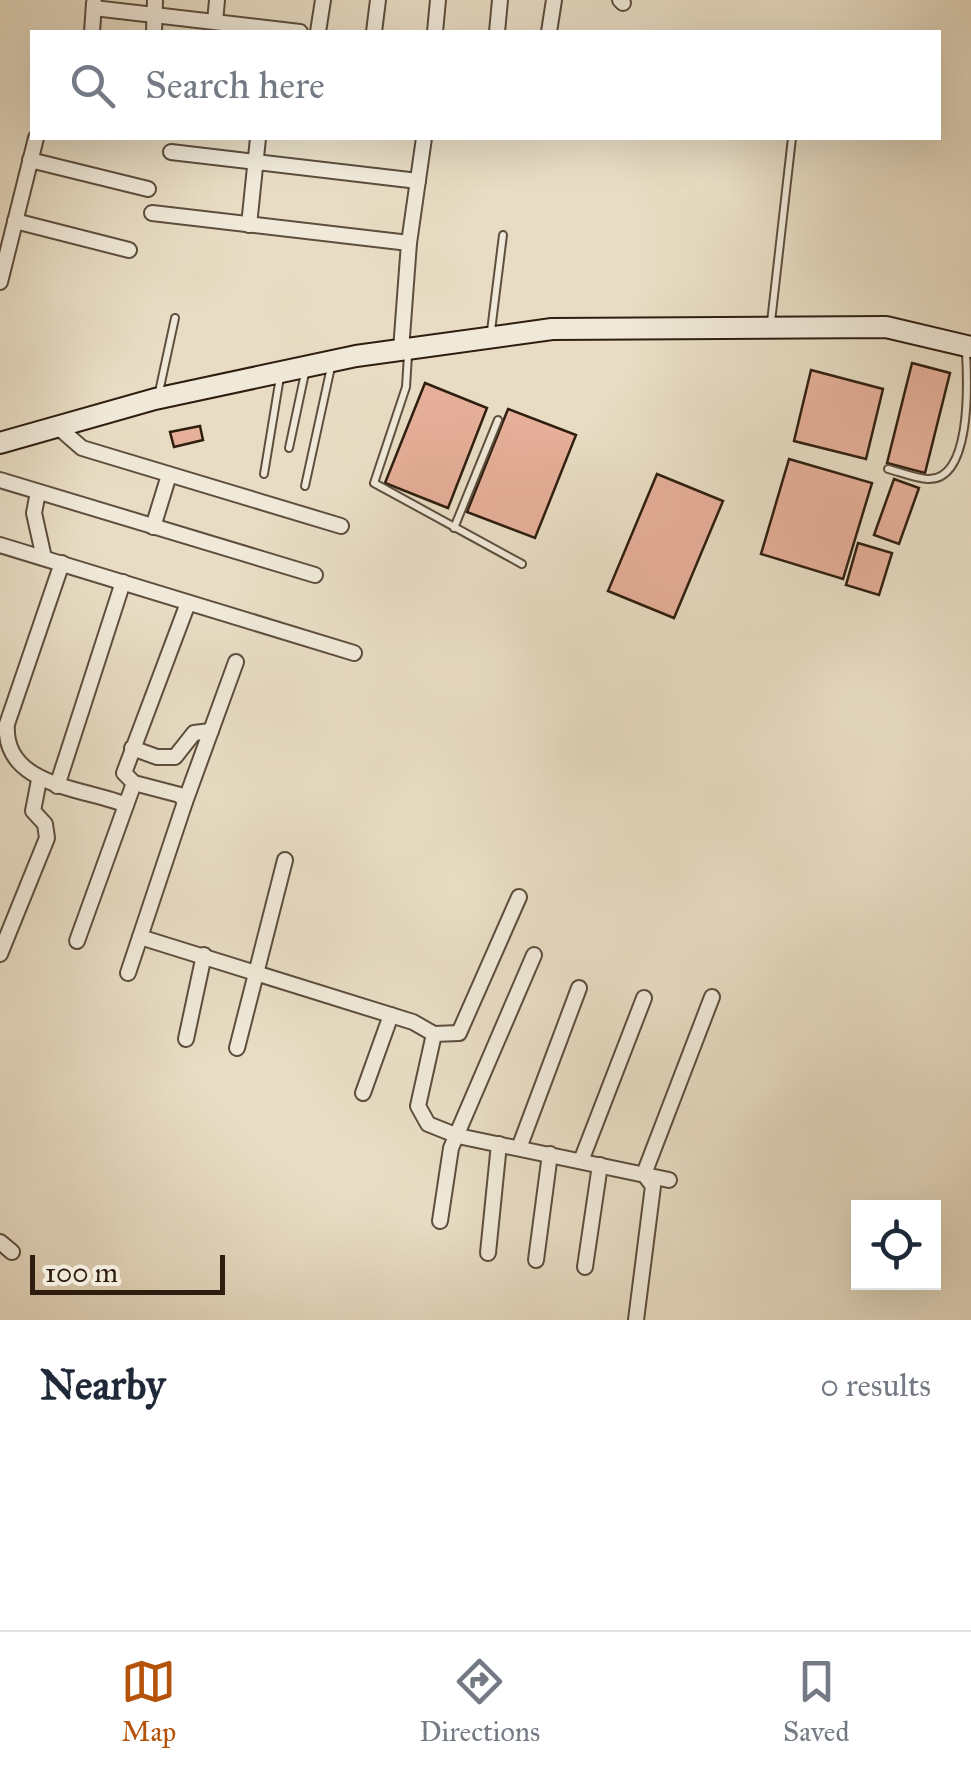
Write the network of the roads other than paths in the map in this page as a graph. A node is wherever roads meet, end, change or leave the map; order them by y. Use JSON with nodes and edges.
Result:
{"nodes":[{"id":1,"x":217,"y":0,"type":"edge"},
{"id":2,"x":322,"y":0,"type":"edge"},
{"id":3,"x":378,"y":0,"type":"edge"},
{"id":4,"x":438,"y":0,"type":"edge"},
{"id":5,"x":500,"y":0,"type":"edge"},
{"id":6,"x":554,"y":0,"type":"edge"},
{"id":7,"x":94,"y":4,"type":"edge"},
{"id":8,"x":155,"y":7,"type":"edge"},
{"id":9,"x":215,"y":22,"type":"junction"},
{"id":10,"x":92,"y":30,"type":"edge"},
{"id":11,"x":265,"y":30,"type":"edge"},
{"id":12,"x":318,"y":30,"type":"edge"},
{"id":13,"x":374,"y":30,"type":"edge"},
{"id":14,"x":435,"y":30,"type":"edge"},
{"id":15,"x":497,"y":30,"type":"edge"},
{"id":16,"x":549,"y":30,"type":"edge"},
{"id":17,"x":35,"y":140,"type":"edge"},
{"id":18,"x":258,"y":140,"type":"edge"},
{"id":19,"x":424,"y":140,"type":"edge"},
{"id":20,"x":792,"y":140,"type":"edge"},
{"id":21,"x":171,"y":152,"type":"dead end"},
{"id":22,"x":30,"y":160,"type":"junction"},
{"id":23,"x":255,"y":161,"type":"junction"},
{"id":24,"x":418,"y":181,"type":"junction"},
{"id":25,"x":148,"y":188,"type":"dead end"},
{"id":26,"x":152,"y":213,"type":"dead end"},
{"id":27,"x":15,"y":221,"type":"junction"},
{"id":28,"x":249,"y":225,"type":"junction"},
{"id":29,"x":503,"y":235,"type":"dead end"},
{"id":30,"x":408,"y":243,"type":"junction"},
{"id":31,"x":129,"y":250,"type":"dead end"},
{"id":32,"x":0,"y":282,"type":"edge"},
{"id":33,"x":175,"y":318,"type":"dead end"},
{"id":34,"x":770,"y":328,"type":"junction"},
{"id":35,"x":491,"y":338,"type":"junction"},
{"id":36,"x":968,"y":346,"type":"edge"},
{"id":37,"x":405,"y":349,"type":"junction"},
{"id":38,"x":332,"y":361,"type":"junction"},
{"id":39,"x":306,"y":367,"type":"junction"},
{"id":40,"x":281,"y":372,"type":"junction"},
{"id":41,"x":158,"y":398,"type":"junction"},
{"id":42,"x":498,"y":420,"type":"dead end"},
{"id":43,"x":58,"y":427,"type":"junction"},
{"id":44,"x":0,"y":443,"type":"edge"},
{"id":45,"x":288,"y":448,"type":"dead end"},
{"id":46,"x":888,"y":469,"type":"dead end"},
{"id":47,"x":264,"y":474,"type":"dead end"},
{"id":48,"x":169,"y":475,"type":"junction"},
{"id":49,"x":0,"y":480,"type":"edge"},
{"id":50,"x":305,"y":486,"type":"dead end"},
{"id":51,"x":38,"y":492,"type":"junction"},
{"id":52,"x":341,"y":526,"type":"dead end"},
{"id":53,"x":152,"y":527,"type":"junction"},
{"id":54,"x":454,"y":528,"type":"junction"},
{"id":55,"x":0,"y":545,"type":"edge"},
{"id":56,"x":44,"y":558,"type":"junction"},
{"id":57,"x":62,"y":564,"type":"junction"},
{"id":58,"x":522,"y":564,"type":"dead end"},
{"id":59,"x":316,"y":574,"type":"dead end"},
{"id":60,"x":122,"y":582,"type":"junction"},
{"id":61,"x":188,"y":602,"type":"junction"},
{"id":62,"x":354,"y":653,"type":"dead end"},
{"id":63,"x":236,"y":662,"type":"dead end"},
{"id":64,"x":211,"y":731,"type":"junction"},
{"id":65,"x":132,"y":748,"type":"junction"},
{"id":66,"x":40,"y":780,"type":"junction"},
{"id":67,"x":134,"y":782,"type":"junction"},
{"id":68,"x":57,"y":786,"type":"junction"},
{"id":69,"x":185,"y":802,"type":"junction"},
{"id":70,"x":126,"y":805,"type":"junction"},
{"id":71,"x":286,"y":860,"type":"dead end"},
{"id":72,"x":519,"y":897,"type":"dead end"},
{"id":73,"x":140,"y":937,"type":"junction"},
{"id":74,"x":77,"y":941,"type":"dead end"},
{"id":75,"x":0,"y":954,"type":"edge"},
{"id":76,"x":534,"y":954,"type":"dead end"},
{"id":77,"x":204,"y":956,"type":"junction"},
{"id":78,"x":128,"y":973,"type":"dead end"},
{"id":79,"x":258,"y":973,"type":"junction"},
{"id":80,"x":579,"y":988,"type":"dead end"},
{"id":81,"x":712,"y":997,"type":"dead end"},
{"id":82,"x":644,"y":998,"type":"dead end"},
{"id":83,"x":391,"y":1015,"type":"junction"},
{"id":84,"x":434,"y":1034,"type":"junction"},
{"id":85,"x":186,"y":1039,"type":"dead end"},
{"id":86,"x":237,"y":1048,"type":"dead end"},
{"id":87,"x":363,"y":1093,"type":"dead end"},
{"id":88,"x":458,"y":1136,"type":"junction"},
{"id":89,"x":499,"y":1144,"type":"junction"},
{"id":90,"x":519,"y":1148,"type":"junction"},
{"id":91,"x":550,"y":1154,"type":"junction"},
{"id":92,"x":581,"y":1161,"type":"junction"},
{"id":93,"x":600,"y":1165,"type":"junction"},
{"id":94,"x":644,"y":1174,"type":"junction"},
{"id":95,"x":668,"y":1180,"type":"dead end"},
{"id":96,"x":440,"y":1221,"type":"dead end"},
{"id":97,"x":488,"y":1253,"type":"dead end"},
{"id":98,"x":536,"y":1260,"type":"dead end"},
{"id":99,"x":585,"y":1267,"type":"dead end"},
{"id":100,"x":636,"y":1320,"type":"edge"}],
"edges":[{"from":1,"to":9,"type":"street"},
{"from":2,"to":12,"type":"street"},
{"from":3,"to":13,"type":"street"},
{"from":4,"to":14,"type":"street"},
{"from":5,"to":15,"type":"street"},
{"from":6,"to":16,"type":"street"},
{"from":7,"to":8,"type":"street"},
{"from":7,"to":10,"type":"street"},
{"from":8,"to":9,"type":"street"},
{"from":9,"to":11,"type":"street"},
{"from":17,"to":22,"type":"street"},
{"from":18,"to":23,"type":"street"},
{"from":19,"to":24,"type":"street"},
{"from":20,"to":34,"type":"lane"},
{"from":21,"to":23,"type":"street"},
{"from":22,"to":25,"type":"street"},
{"from":22,"to":27,"type":"street"},
{"from":23,"to":24,"type":"street"},
{"from":23,"to":28,"type":"street"},
{"from":24,"to":30,"type":"street"},
{"from":26,"to":28,"type":"street"},
{"from":27,"to":31,"type":"street"},
{"from":27,"to":32,"type":"street"},
{"from":28,"to":30,"type":"street"},
{"from":29,"to":35,"type":"lane"},
{"from":30,"to":37,"type":"street"},
{"from":33,"to":41,"type":"lane"},
{"from":34,"to":35,"type":"main road"},
{"from":34,"to":36,"type":"main road"},
{"from":35,"to":37,"type":"main road"},
{"from":36,"to":46,"type":"lane"},
{"from":37,"to":38,"type":"main road"},
{"from":37,"to":54,"type":"lane"},
{"from":38,"to":39,"type":"main road"},
{"from":38,"to":50,"type":"lane"},
{"from":39,"to":40,"type":"main road"},
{"from":39,"to":45,"type":"lane"},
{"from":40,"to":41,"type":"main road"},
{"from":40,"to":47,"type":"lane"},
{"from":41,"to":43,"type":"main road"},
{"from":42,"to":54,"type":"lane"},
{"from":43,"to":44,"type":"main road"},
{"from":43,"to":48,"type":"street"},
{"from":48,"to":52,"type":"street"},
{"from":48,"to":53,"type":"street"},
{"from":49,"to":51,"type":"street"},
{"from":51,"to":53,"type":"street"},
{"from":51,"to":56,"type":"street"},
{"from":53,"to":59,"type":"street"},
{"from":54,"to":58,"type":"lane"},
{"from":55,"to":56,"type":"street"},
{"from":56,"to":57,"type":"street"},
{"from":57,"to":60,"type":"street"},
{"from":57,"to":66,"type":"street"},
{"from":60,"to":61,"type":"street"},
{"from":60,"to":68,"type":"street"},
{"from":61,"to":62,"type":"street"},
{"from":61,"to":65,"type":"street"},
{"from":63,"to":64,"type":"street"},
{"from":64,"to":65,"type":"street"},
{"from":64,"to":69,"type":"street"},
{"from":65,"to":67,"type":"street"},
{"from":66,"to":68,"type":"street"},
{"from":66,"to":75,"type":"street"},
{"from":67,"to":69,"type":"street"},
{"from":67,"to":70,"type":"street"},
{"from":68,"to":70,"type":"street"},
{"from":69,"to":73,"type":"street"},
{"from":70,"to":74,"type":"street"},
{"from":71,"to":79,"type":"street"},
{"from":72,"to":84,"type":"street"},
{"from":73,"to":77,"type":"street"},
{"from":73,"to":78,"type":"street"},
{"from":76,"to":88,"type":"street"},
{"from":77,"to":79,"type":"street"},
{"from":77,"to":85,"type":"street"},
{"from":79,"to":83,"type":"street"},
{"from":79,"to":86,"type":"street"},
{"from":80,"to":90,"type":"street"},
{"from":81,"to":94,"type":"street"},
{"from":82,"to":92,"type":"street"},
{"from":83,"to":84,"type":"street"},
{"from":83,"to":87,"type":"street"},
{"from":84,"to":88,"type":"street"},
{"from":88,"to":89,"type":"street"},
{"from":88,"to":96,"type":"street"},
{"from":89,"to":90,"type":"street"},
{"from":89,"to":97,"type":"street"},
{"from":90,"to":91,"type":"street"},
{"from":91,"to":92,"type":"street"},
{"from":91,"to":98,"type":"street"},
{"from":92,"to":93,"type":"street"},
{"from":93,"to":94,"type":"street"},
{"from":93,"to":99,"type":"street"},
{"from":94,"to":95,"type":"street"},
{"from":94,"to":100,"type":"street"}]}
